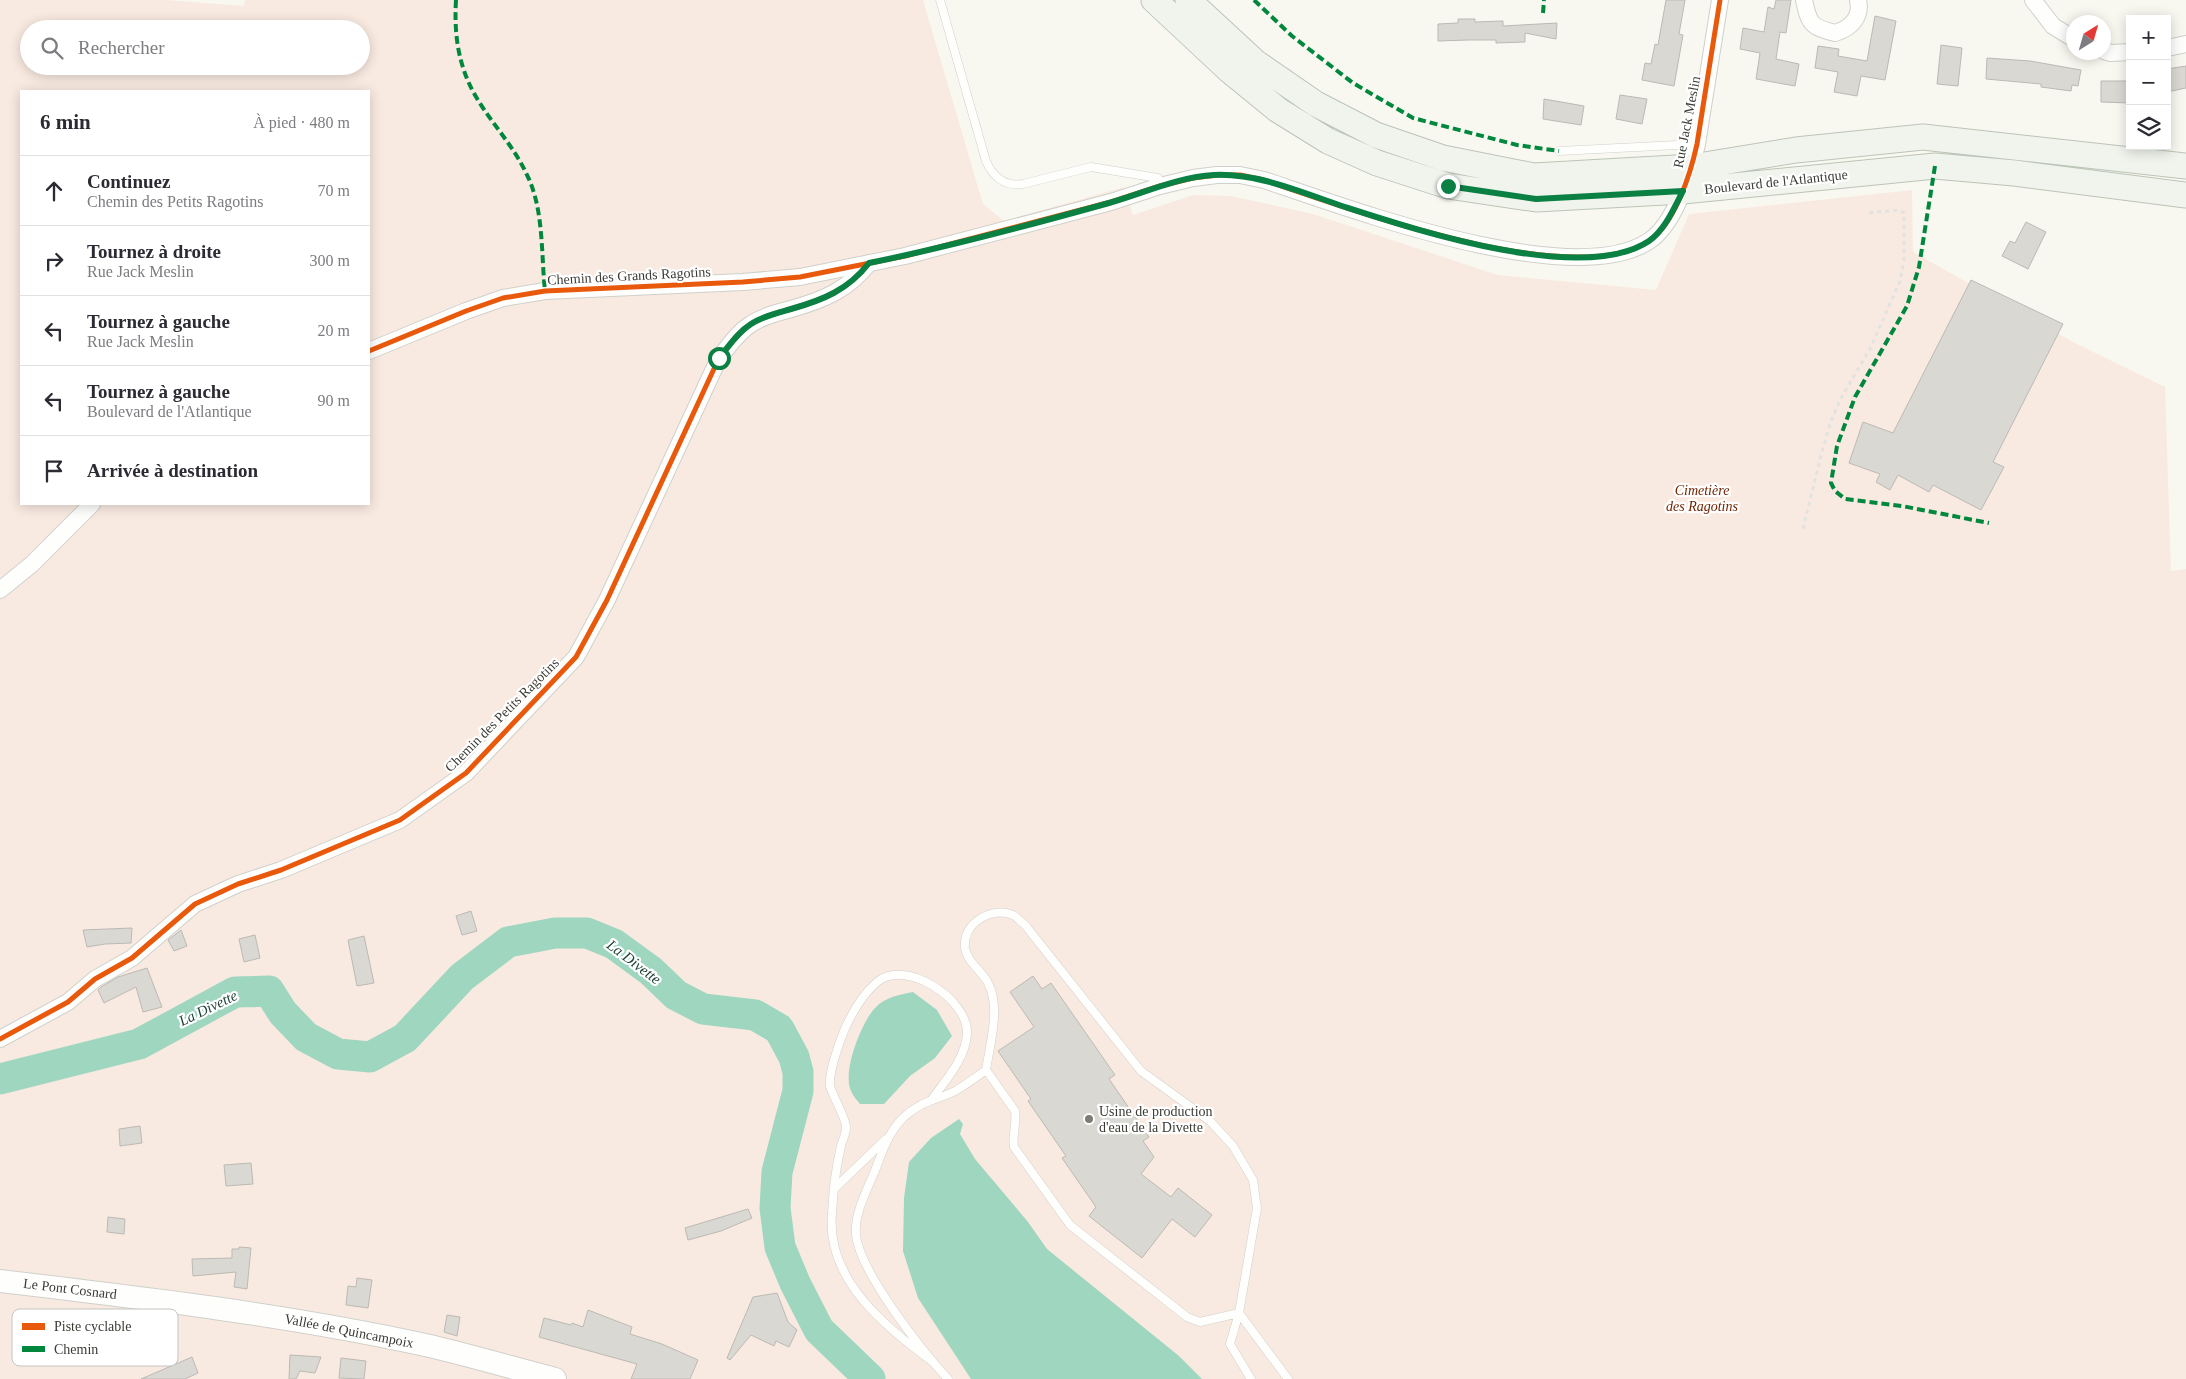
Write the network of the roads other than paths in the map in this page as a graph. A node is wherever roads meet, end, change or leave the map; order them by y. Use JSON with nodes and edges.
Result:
{"nodes":[{"id":1,"x":940,"y":0,"type":"edge"},
{"id":2,"x":1154,"y":0,"type":"edge"},
{"id":3,"x":1188,"y":0,"type":"edge"},
{"id":4,"x":1720,"y":0,"type":"edge"},
{"id":5,"x":1804,"y":0,"type":"edge"},
{"id":6,"x":1858,"y":0,"type":"edge"},
{"id":7,"x":2033,"y":0,"type":"edge"},
{"id":8,"x":2066,"y":34,"type":"edge"},
{"id":9,"x":2186,"y":44,"type":"edge"},
{"id":10,"x":2171,"y":47,"type":"edge"},
{"id":11,"x":2126,"y":52,"type":"edge"},
{"id":12,"x":2111,"y":53,"type":"edge"},
{"id":13,"x":1559,"y":151,"type":"dead end"},
{"id":14,"x":1694,"y":155,"type":"junction"},
{"id":15,"x":2186,"y":166,"type":"edge"},
{"id":16,"x":1160,"y":186,"type":"junction"},
{"id":17,"x":1683,"y":191,"type":"junction"},
{"id":18,"x":2186,"y":195,"type":"edge"},
{"id":19,"x":869,"y":263,"type":"junction"},
{"id":20,"x":370,"y":351,"type":"edge"},
{"id":21,"x":91,"y":505,"type":"edge"},
{"id":22,"x":0,"y":590,"type":"edge"},
{"id":23,"x":0,"y":1039,"type":"edge"},
{"id":24,"x":986,"y":1070,"type":"junction"},
{"id":25,"x":932,"y":1099,"type":"junction"},
{"id":26,"x":888,"y":1138,"type":"junction"},
{"id":27,"x":835,"y":1188,"type":"junction"},
{"id":28,"x":0,"y":1281,"type":"edge"},
{"id":29,"x":140,"y":1297,"type":"joint"},
{"id":30,"x":1239,"y":1313,"type":"junction"},
{"id":31,"x":933,"y":1362,"type":"junction"},
{"id":32,"x":555,"y":1379,"type":"edge"},
{"id":33,"x":948,"y":1379,"type":"edge"},
{"id":34,"x":1252,"y":1379,"type":"edge"},
{"id":35,"x":1288,"y":1379,"type":"edge"}],
"edges":[{"from":1,"to":16,"type":"lane"},
{"from":2,"to":17,"type":"main road","name":"Boulevard de l'Atlantique"},
{"from":3,"to":14,"type":"main road","name":"Boulevard de l'Atlantique"},
{"from":4,"to":14,"type":"street","name":"Rue Jack Meslin"},
{"from":5,"to":6,"type":"street"},
{"from":7,"to":8,"type":"street"},
{"from":9,"to":10,"type":"street"},
{"from":11,"to":12,"type":"street"},
{"from":13,"to":14,"type":"lane"},
{"from":14,"to":15,"type":"main road","name":"Boulevard de l'Atlantique"},
{"from":14,"to":17,"type":"street","name":"Rue Jack Meslin"},
{"from":16,"to":17,"type":"street","name":"Rue Jack Meslin"},
{"from":16,"to":19,"type":"street","name":"Rue Jack Meslin"},
{"from":17,"to":18,"type":"main road","name":"Boulevard de l'Atlantique"},
{"from":19,"to":20,"type":"street","name":"Chemin des Grands Ragotins"},
{"from":19,"to":23,"type":"street","name":"Chemin des Petits Ragotins"},
{"from":21,"to":22,"type":"street"},
{"from":24,"to":25,"type":"lane"},
{"from":24,"to":30,"type":"lane"},
{"from":24,"to":30,"type":"lane"},
{"from":25,"to":26,"type":"lane"},
{"from":25,"to":27,"type":"lane"},
{"from":26,"to":27,"type":"lane"},
{"from":26,"to":31,"type":"lane"},
{"from":27,"to":31,"type":"lane"},
{"from":28,"to":29,"type":"main road","name":"Le Pont Cosnard"},
{"from":29,"to":32,"type":"main road","name":"Vallée de Quincampoix"},
{"from":30,"to":34,"type":"lane"},
{"from":30,"to":35,"type":"lane"},
{"from":31,"to":33,"type":"lane"}]}
